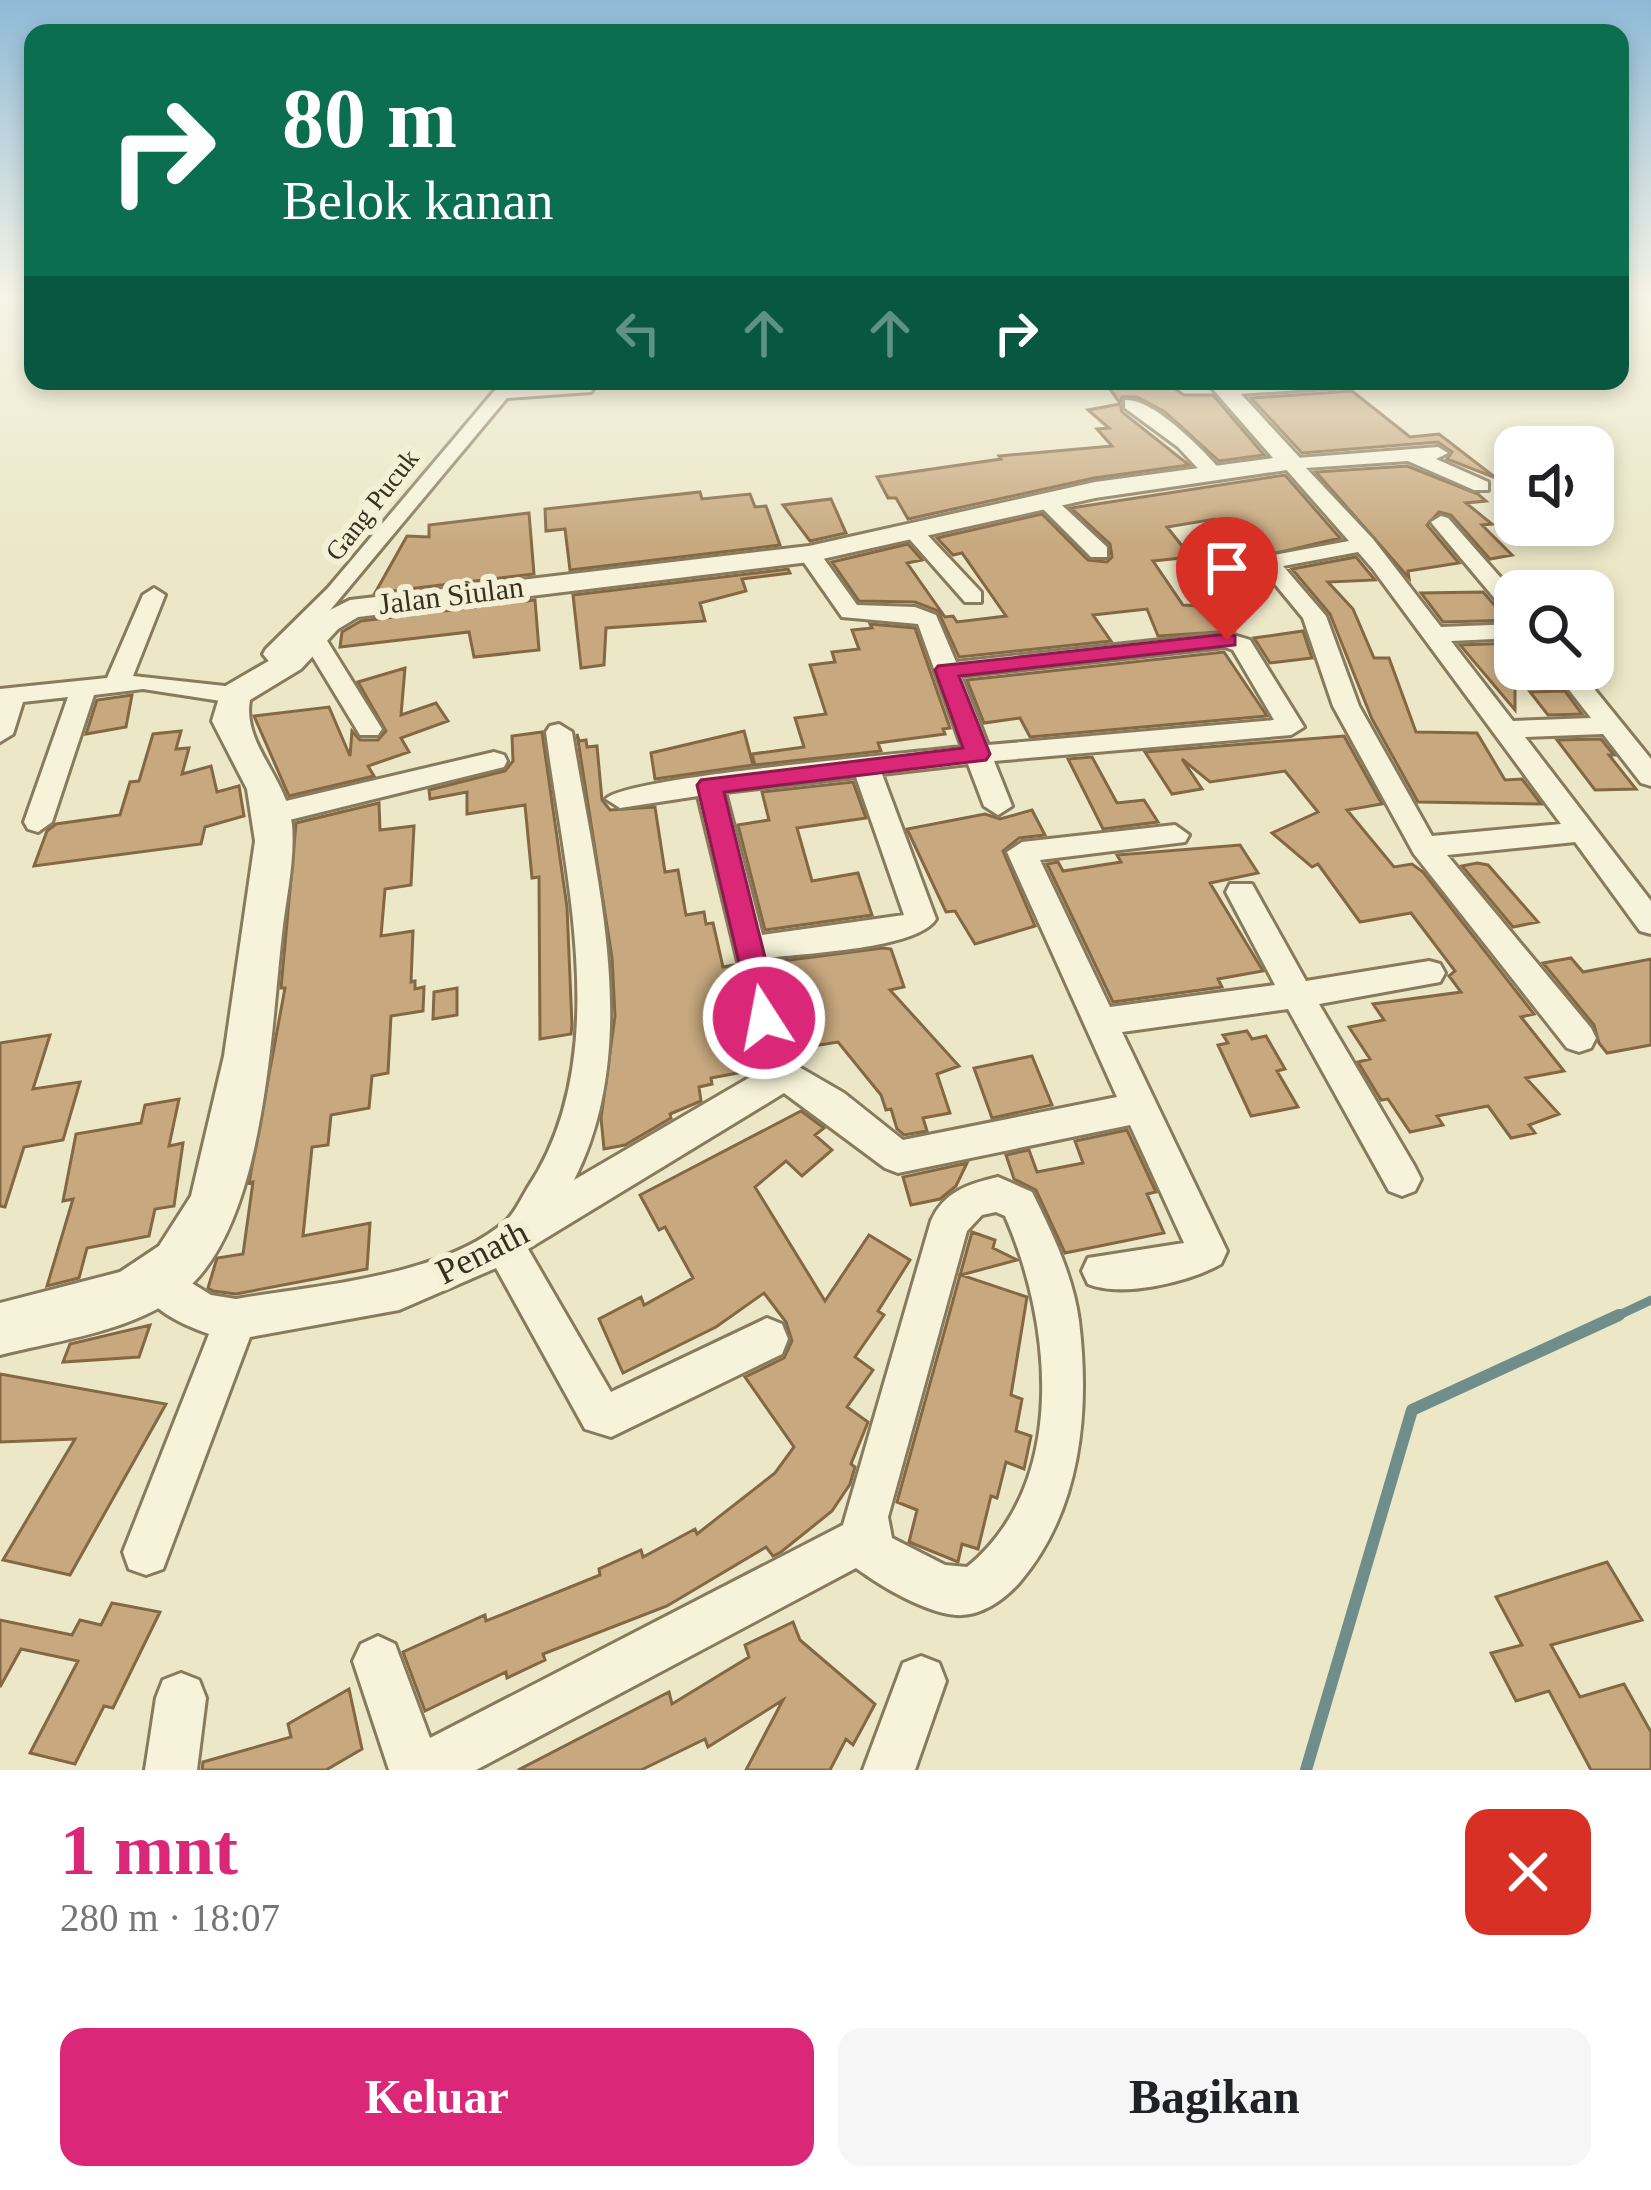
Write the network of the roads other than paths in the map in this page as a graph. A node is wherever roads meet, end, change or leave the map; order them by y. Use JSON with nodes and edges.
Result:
{"nodes":[{"id":1,"x":500,"y":390,"type":"edge"},
{"id":2,"x":1225,"y":390,"type":"edge"},
{"id":3,"x":1131,"y":404,"type":"dead end"},
{"id":4,"x":1438,"y":453,"type":"dead end"},
{"id":5,"x":1411,"y":454,"type":"junction"},
{"id":6,"x":1291,"y":464,"type":"junction"},
{"id":7,"x":1213,"y":473,"type":"junction"},
{"id":8,"x":1481,"y":486,"type":"dead end"},
{"id":9,"x":1046,"y":500,"type":"junction"},
{"id":10,"x":1441,"y":522,"type":"dead end"},
{"id":11,"x":912,"y":530,"type":"junction"},
{"id":12,"x":1365,"y":544,"type":"junction"},
{"id":13,"x":1099,"y":552,"type":"dead end"},
{"id":14,"x":809,"y":554,"type":"junction"},
{"id":15,"x":1494,"y":584,"type":"edge"},
{"id":16,"x":154,"y":595,"type":"dead end"},
{"id":17,"x":973,"y":597,"type":"dead end"},
{"id":18,"x":1494,"y":632,"type":"edge"},
{"id":19,"x":1433,"y":634,"type":"junction"},
{"id":20,"x":314,"y":639,"type":"junction"},
{"id":21,"x":279,"y":661,"type":"junction"},
{"id":22,"x":946,"y":670,"type":"junction"},
{"id":23,"x":117,"y":684,"type":"junction"},
{"id":24,"x":84,"y":688,"type":"junction"},
{"id":25,"x":1582,"y":690,"type":"edge"},
{"id":26,"x":234,"y":695,"type":"junction"},
{"id":27,"x":6,"y":696,"type":"edge"},
{"id":28,"x":1610,"y":726,"type":"junction"},
{"id":29,"x":369,"y":728,"type":"dead end"},
{"id":30,"x":1503,"y":729,"type":"junction"},
{"id":31,"x":559,"y":732,"type":"dead end"},
{"id":32,"x":0,"y":734,"type":"edge"},
{"id":33,"x":978,"y":754,"type":"junction"},
{"id":34,"x":494,"y":761,"type":"dead end"},
{"id":35,"x":866,"y":764,"type":"junction"},
{"id":36,"x":1651,"y":777,"type":"edge"},
{"id":37,"x":710,"y":785,"type":"junction"},
{"id":38,"x":620,"y":799,"type":"dead end"},
{"id":39,"x":998,"y":806,"type":"dead end"},
{"id":40,"x":273,"y":814,"type":"junction"},
{"id":41,"x":38,"y":822,"type":"dead end"},
{"id":42,"x":1580,"y":832,"type":"junction"},
{"id":43,"x":1175,"y":835,"type":"dead end"},
{"id":44,"x":1424,"y":847,"type":"junction"},
{"id":45,"x":1241,"y":892,"type":"dead end"},
{"id":46,"x":1651,"y":923,"type":"edge"},
{"id":47,"x":751,"y":948,"type":"junction"},
{"id":48,"x":1429,"y":973,"type":"dead end"},
{"id":49,"x":1298,"y":995,"type":"junction"},
{"id":50,"x":1098,"y":1022,"type":"junction"},
{"id":51,"x":1579,"y":1038,"type":"dead end"},
{"id":52,"x":781,"y":1068,"type":"junction"},
{"id":53,"x":1140,"y":1108,"type":"junction"},
{"id":54,"x":1402,"y":1179,"type":"dead end"},
{"id":55,"x":511,"y":1241,"type":"junction"},
{"id":56,"x":1102,"y":1271,"type":"dead end"},
{"id":57,"x":156,"y":1280,"type":"junction"},
{"id":58,"x":236,"y":1319,"type":"junction"},
{"id":59,"x":0,"y":1329,"type":"edge"},
{"id":60,"x":767,"y":1339,"type":"dead end"},
{"id":61,"x":866,"y":1538,"type":"junction"},
{"id":62,"x":146,"y":1552,"type":"dead end"},
{"id":63,"x":378,"y":1661,"type":"dead end"},
{"id":64,"x":921,"y":1682,"type":"dead end"},
{"id":65,"x":181,"y":1698,"type":"dead end"},
{"id":66,"x":171,"y":1770,"type":"edge"},
{"id":67,"x":419,"y":1770,"type":"edge"},
{"id":68,"x":889,"y":1770,"type":"edge"}],
"edges":[{"from":1,"to":21,"type":"street","name":"Gang Pucuk"},
{"from":2,"to":6,"type":"street"},
{"from":3,"to":7,"type":"street"},
{"from":4,"to":5,"type":"street"},
{"from":5,"to":6,"type":"street"},
{"from":5,"to":8,"type":"street"},
{"from":6,"to":7,"type":"street","name":"Jalan Siulan"},
{"from":6,"to":12,"type":"street"},
{"from":7,"to":9,"type":"street","name":"Jalan Siulan"},
{"from":9,"to":11,"type":"street","name":"Jalan Siulan"},
{"from":9,"to":13,"type":"street"},
{"from":10,"to":15,"type":"street"},
{"from":11,"to":14,"type":"street","name":"Jalan Siulan"},
{"from":11,"to":17,"type":"street"},
{"from":12,"to":19,"type":"street"},
{"from":12,"to":44,"type":"street"},
{"from":14,"to":20,"type":"street","name":"Jalan Siulan"},
{"from":14,"to":22,"type":"street"},
{"from":16,"to":23,"type":"street"},
{"from":18,"to":19,"type":"street"},
{"from":19,"to":30,"type":"street"},
{"from":20,"to":21,"type":"street","name":"Jalan Siulan"},
{"from":20,"to":29,"type":"street"},
{"from":21,"to":26,"type":"street","name":"Jalan Siulan"},
{"from":22,"to":33,"type":"street"},
{"from":22,"to":33,"type":"street"},
{"from":23,"to":24,"type":"street"},
{"from":23,"to":26,"type":"street"},
{"from":24,"to":27,"type":"street"},
{"from":24,"to":41,"type":"street"},
{"from":25,"to":28,"type":"street"},
{"from":26,"to":40,"type":"street"},
{"from":27,"to":32,"type":"street"},
{"from":28,"to":30,"type":"street"},
{"from":28,"to":36,"type":"street"},
{"from":30,"to":42,"type":"street"},
{"from":31,"to":55,"type":"street"},
{"from":33,"to":35,"type":"street"},
{"from":33,"to":39,"type":"street"},
{"from":34,"to":40,"type":"street"},
{"from":35,"to":37,"type":"street"},
{"from":35,"to":47,"type":"street"},
{"from":37,"to":38,"type":"street"},
{"from":37,"to":47,"type":"street"},
{"from":40,"to":57,"type":"street"},
{"from":42,"to":44,"type":"street"},
{"from":42,"to":46,"type":"street"},
{"from":43,"to":50,"type":"street"},
{"from":44,"to":51,"type":"street"},
{"from":45,"to":49,"type":"street"},
{"from":47,"to":52,"type":"street"},
{"from":48,"to":49,"type":"street"},
{"from":49,"to":50,"type":"street"},
{"from":49,"to":54,"type":"street"},
{"from":50,"to":53,"type":"street"},
{"from":52,"to":53,"type":"street"},
{"from":52,"to":55,"type":"street","name":"Penath"},
{"from":53,"to":56,"type":"street"},
{"from":55,"to":58,"type":"street","name":"Penath"},
{"from":55,"to":60,"type":"street"},
{"from":57,"to":58,"type":"street","name":"Penath"},
{"from":57,"to":59,"type":"street"},
{"from":58,"to":62,"type":"street"},
{"from":61,"to":61,"type":"street"},
{"from":61,"to":67,"type":"street"},
{"from":63,"to":67,"type":"street"},
{"from":64,"to":68,"type":"street"},
{"from":65,"to":66,"type":"street"}]}
